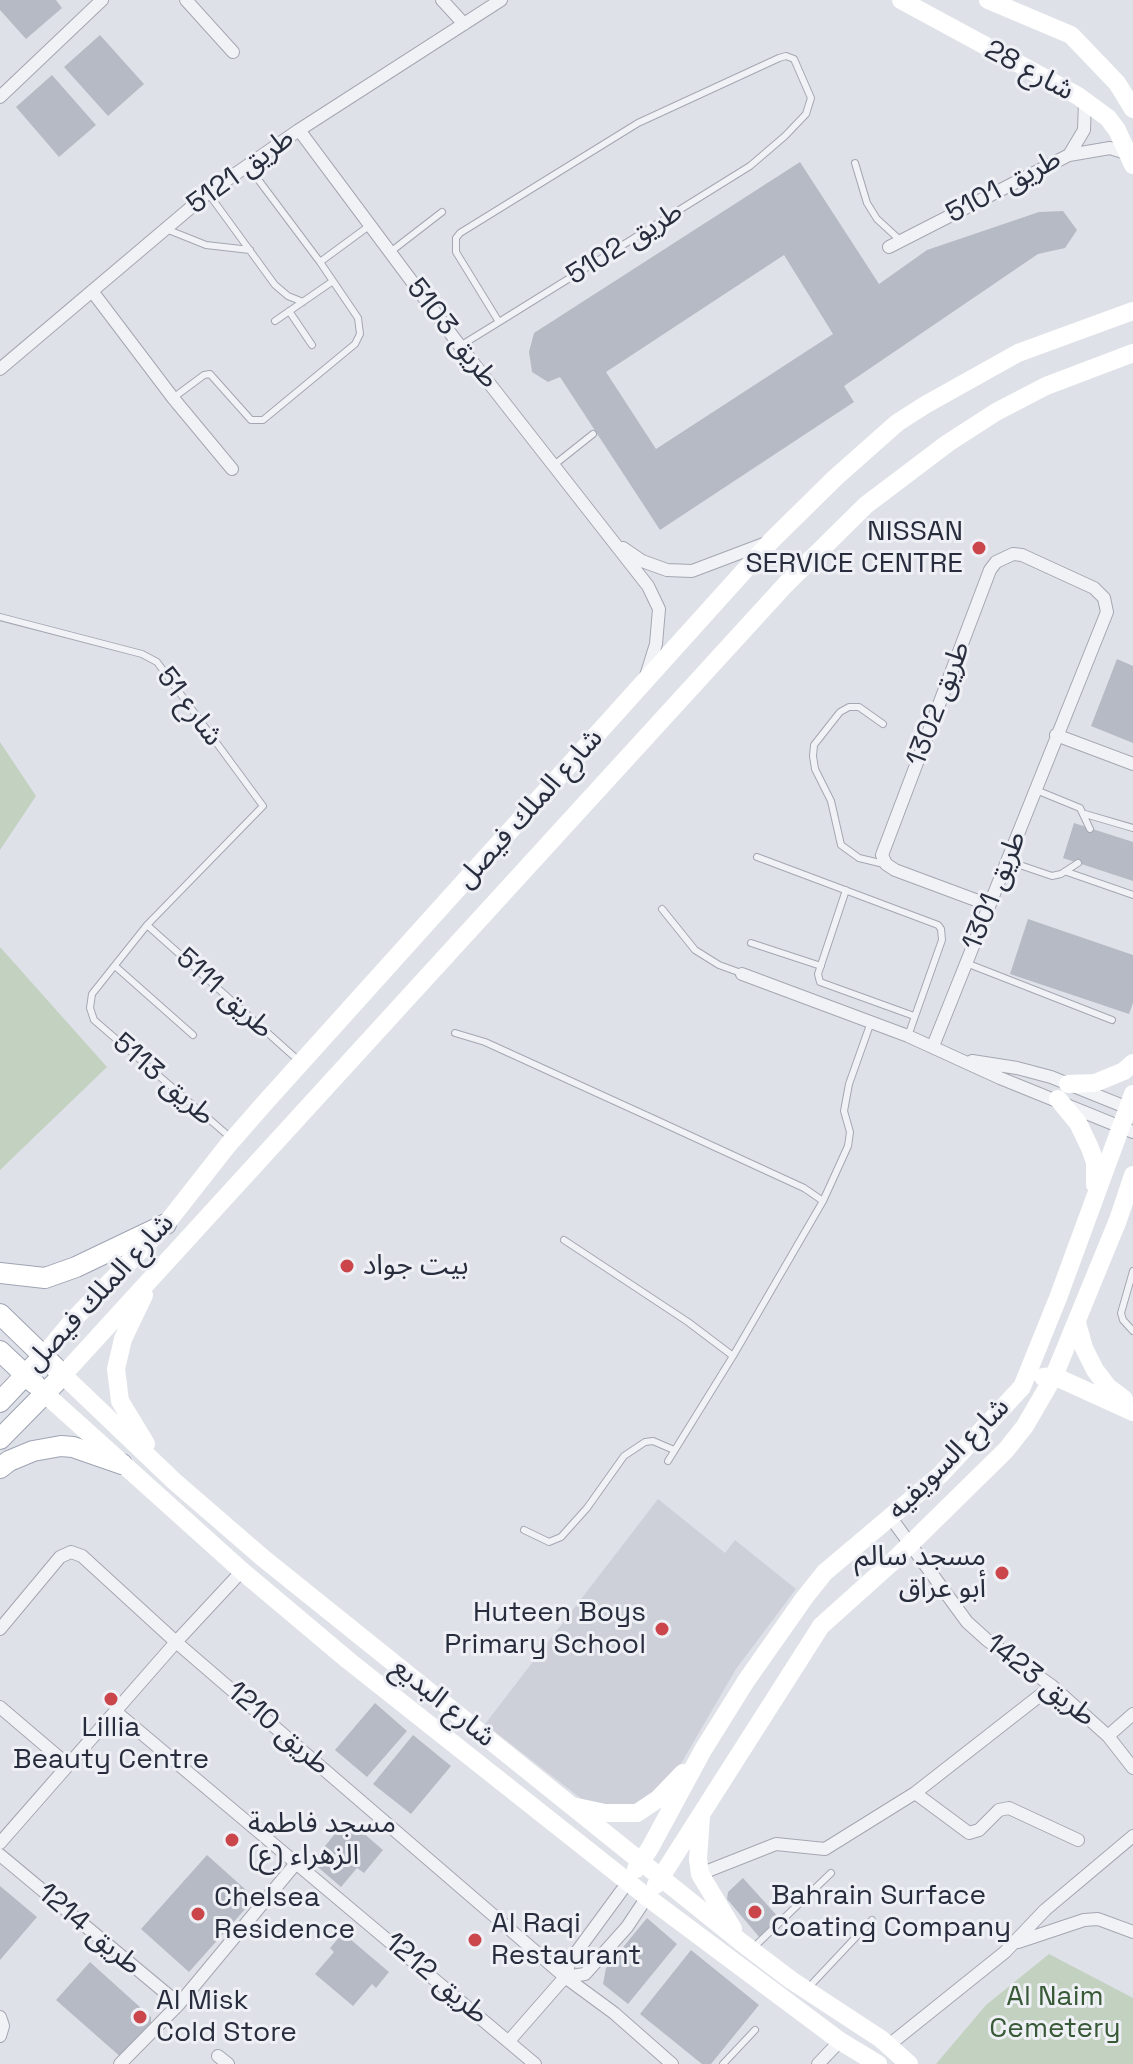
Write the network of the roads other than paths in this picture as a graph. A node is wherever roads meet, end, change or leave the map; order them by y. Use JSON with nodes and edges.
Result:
{"nodes":[{"id":1,"x":102,"y":0,"type":"edge"},
{"id":2,"x":186,"y":0,"type":"edge"},
{"id":3,"x":442,"y":0,"type":"edge"},
{"id":4,"x":501,"y":0,"type":"edge"},
{"id":5,"x":901,"y":0,"type":"edge"},
{"id":6,"x":988,"y":0,"type":"edge"},
{"id":7,"x":464,"y":24,"type":"junction"},
{"id":8,"x":233,"y":52,"type":"dead end"},
{"id":9,"x":1125,"y":81,"type":"edge"},
{"id":10,"x":0,"y":97,"type":"edge"},
{"id":11,"x":1085,"y":101,"type":"junction"},
{"id":12,"x":1133,"y":109,"type":"edge"},
{"id":13,"x":299,"y":130,"type":"junction"},
{"id":14,"x":1069,"y":155,"type":"junction"},
{"id":15,"x":1131,"y":160,"type":"edge"},
{"id":16,"x":855,"y":163,"type":"dead end"},
{"id":17,"x":248,"y":166,"type":"junction"},
{"id":18,"x":208,"y":193,"type":"junction"},
{"id":19,"x":442,"y":212,"type":"dead end"},
{"id":20,"x":369,"y":226,"type":"junction"},
{"id":21,"x":166,"y":229,"type":"junction"},
{"id":22,"x":901,"y":241,"type":"junction"},
{"id":23,"x":889,"y":247,"type":"dead end"},
{"id":24,"x":250,"y":250,"type":"junction"},
{"id":25,"x":389,"y":253,"type":"junction"},
{"id":26,"x":320,"y":262,"type":"junction"},
{"id":27,"x":333,"y":281,"type":"junction"},
{"id":28,"x":92,"y":291,"type":"junction"},
{"id":29,"x":1133,"y":295,"type":"edge"},
{"id":30,"x":303,"y":302,"type":"junction"},
{"id":31,"x":289,"y":311,"type":"junction"},
{"id":32,"x":1133,"y":311,"type":"edge"},
{"id":33,"x":1112,"y":316,"type":"junction"},
{"id":34,"x":275,"y":321,"type":"dead end"},
{"id":35,"x":499,"y":322,"type":"junction"},
{"id":36,"x":312,"y":345,"type":"dead end"},
{"id":37,"x":460,"y":346,"type":"junction"},
{"id":38,"x":1133,"y":353,"type":"edge"},
{"id":39,"x":0,"y":369,"type":"edge"},
{"id":40,"x":173,"y":398,"type":"junction"},
{"id":41,"x":593,"y":434,"type":"dead end"},
{"id":42,"x":554,"y":465,"type":"junction"},
{"id":43,"x":232,"y":469,"type":"dead end"},
{"id":44,"x":608,"y":537,"type":"junction"},
{"id":45,"x":772,"y":540,"type":"junction"},
{"id":46,"x":1107,"y":605,"type":"joint"},
{"id":47,"x":0,"y":617,"type":"edge"},
{"id":48,"x":641,"y":686,"type":"junction"},
{"id":49,"x":883,"y":724,"type":"dead end"},
{"id":50,"x":1056,"y":735,"type":"junction"},
{"id":51,"x":1133,"y":764,"type":"edge"},
{"id":52,"x":1036,"y":790,"type":"junction"},
{"id":53,"x":1085,"y":814,"type":"junction"},
{"id":54,"x":1133,"y":828,"type":"edge"},
{"id":55,"x":1090,"y":829,"type":"dead end"},
{"id":56,"x":757,"y":857,"type":"dead end"},
{"id":57,"x":1007,"y":860,"type":"junction"},
{"id":58,"x":1078,"y":863,"type":"dead end"},
{"id":59,"x":886,"y":864,"type":"junction"},
{"id":60,"x":1067,"y":872,"type":"junction"},
{"id":61,"x":846,"y":890,"type":"junction"},
{"id":62,"x":1133,"y":895,"type":"edge"},
{"id":63,"x":989,"y":905,"type":"junction"},
{"id":64,"x":662,"y":909,"type":"dead end"},
{"id":65,"x":147,"y":925,"type":"junction"},
{"id":66,"x":751,"y":943,"type":"dead end"},
{"id":67,"x":966,"y":963,"type":"junction"},
{"id":68,"x":115,"y":966,"type":"junction"},
{"id":69,"x":821,"y":966,"type":"junction"},
{"id":70,"x":742,"y":974,"type":"joint"},
{"id":71,"x":914,"y":1016,"type":"junction"},
{"id":72,"x":1112,"y":1020,"type":"dead end"},
{"id":73,"x":871,"y":1022,"type":"junction"},
{"id":74,"x":455,"y":1033,"type":"dead end"},
{"id":75,"x":193,"y":1035,"type":"dead end"},
{"id":76,"x":908,"y":1036,"type":"junction"},
{"id":77,"x":933,"y":1046,"type":"junction"},
{"id":78,"x":965,"y":1060,"type":"junction"},
{"id":79,"x":301,"y":1063,"type":"junction"},
{"id":80,"x":1133,"y":1063,"type":"edge"},
{"id":81,"x":1063,"y":1092,"type":"junction"},
{"id":82,"x":1131,"y":1104,"type":"edge"},
{"id":83,"x":1127,"y":1130,"type":"edge"},
{"id":84,"x":232,"y":1140,"type":"junction"},
{"id":85,"x":1133,"y":1175,"type":"edge"},
{"id":86,"x":1133,"y":1196,"type":"edge"},
{"id":87,"x":1095,"y":1200,"type":"junction"},
{"id":88,"x":823,"y":1201,"type":"junction"},
{"id":89,"x":1118,"y":1220,"type":"junction"},
{"id":90,"x":166,"y":1224,"type":"junction"},
{"id":91,"x":564,"y":1240,"type":"dead end"},
{"id":92,"x":1133,"y":1271,"type":"edge"},
{"id":93,"x":0,"y":1273,"type":"edge"},
{"id":94,"x":155,"y":1273,"type":"junction"},
{"id":95,"x":0,"y":1314,"type":"edge"},
{"id":96,"x":1077,"y":1323,"type":"junction"},
{"id":97,"x":1133,"y":1331,"type":"edge"},
{"id":98,"x":0,"y":1351,"type":"edge"},
{"id":99,"x":44,"y":1355,"type":"junction"},
{"id":100,"x":733,"y":1356,"type":"junction"},
{"id":101,"x":25,"y":1374,"type":"junction"},
{"id":102,"x":63,"y":1375,"type":"junction"},
{"id":103,"x":1054,"y":1376,"type":"junction"},
{"id":104,"x":1022,"y":1387,"type":"junction"},
{"id":105,"x":43,"y":1392,"type":"junction"},
{"id":106,"x":0,"y":1402,"type":"edge"},
{"id":107,"x":1133,"y":1409,"type":"edge"},
{"id":108,"x":0,"y":1439,"type":"edge"},
{"id":109,"x":674,"y":1450,"type":"junction"},
{"id":110,"x":668,"y":1461,"type":"dead end"},
{"id":111,"x":122,"y":1464,"type":"junction"},
{"id":112,"x":160,"y":1467,"type":"junction"},
{"id":113,"x":0,"y":1468,"type":"edge"},
{"id":114,"x":891,"y":1518,"type":"junction"},
{"id":115,"x":524,"y":1530,"type":"dead end"},
{"id":116,"x":910,"y":1543,"type":"junction"},
{"id":117,"x":242,"y":1571,"type":"junction"},
{"id":118,"x":0,"y":1629,"type":"edge"},
{"id":119,"x":176,"y":1642,"type":"junction"},
{"id":120,"x":1052,"y":1686,"type":"junction"},
{"id":121,"x":0,"y":1707,"type":"edge"},
{"id":122,"x":115,"y":1711,"type":"junction"},
{"id":123,"x":1133,"y":1714,"type":"edge"},
{"id":124,"x":1108,"y":1736,"type":"junction"},
{"id":125,"x":703,"y":1750,"type":"junction"},
{"id":126,"x":68,"y":1765,"type":"junction"},
{"id":127,"x":1133,"y":1768,"type":"edge"},
{"id":128,"x":915,"y":1793,"type":"junction"},
{"id":129,"x":569,"y":1805,"type":"junction"},
{"id":130,"x":702,"y":1813,"type":"junction"},
{"id":131,"x":1133,"y":1836,"type":"edge"},
{"id":132,"x":1078,"y":1840,"type":"dead end"},
{"id":133,"x":0,"y":1843,"type":"edge"},
{"id":134,"x":0,"y":1855,"type":"edge"},
{"id":135,"x":642,"y":1861,"type":"junction"},
{"id":136,"x":297,"y":1862,"type":"junction"},
{"id":137,"x":831,"y":1873,"type":"dead end"},
{"id":138,"x":700,"y":1874,"type":"junction"},
{"id":139,"x":662,"y":1876,"type":"junction"},
{"id":140,"x":628,"y":1882,"type":"junction"},
{"id":141,"x":647,"y":1897,"type":"junction"},
{"id":142,"x":872,"y":1920,"type":"dead end"},
{"id":143,"x":1133,"y":1932,"type":"edge"},
{"id":144,"x":1015,"y":1943,"type":"junction"},
{"id":145,"x":746,"y":1946,"type":"junction"},
{"id":146,"x":565,"y":1977,"type":"junction"},
{"id":147,"x":807,"y":1990,"type":"junction"},
{"id":148,"x":179,"y":2004,"type":"junction"},
{"id":149,"x":0,"y":2017,"type":"edge"},
{"id":150,"x":755,"y":2030,"type":"dead end"},
{"id":151,"x":1,"y":2035,"type":"edge"},
{"id":152,"x":509,"y":2041,"type":"junction"},
{"id":153,"x":840,"y":2041,"type":"junction"},
{"id":154,"x":889,"y":2045,"type":"junction"},
{"id":155,"x":120,"y":2064,"type":"edge"},
{"id":156,"x":535,"y":2064,"type":"edge"},
{"id":157,"x":672,"y":2064,"type":"edge"},
{"id":158,"x":723,"y":2064,"type":"edge"},
{"id":159,"x":818,"y":2064,"type":"edge"},
{"id":160,"x":878,"y":2064,"type":"edge"},
{"id":161,"x":909,"y":2064,"type":"edge"}],
"edges":[{"from":1,"to":10,"type":"street"},
{"from":2,"to":8,"type":"street"},
{"from":3,"to":7,"type":"street"},
{"from":4,"to":7,"type":"street","name":"طريق 5121"},
{"from":5,"to":11,"type":"street","name":"شارع 28"},
{"from":6,"to":9,"type":"street","name":"شارع 28"},
{"from":7,"to":13,"type":"street","name":"طريق 5121"},
{"from":9,"to":12,"type":"street","name":"شارع 28"},
{"from":11,"to":14,"type":"street","name":"طريق 5101"},
{"from":11,"to":15,"type":"street","name":"شارع 28"},
{"from":13,"to":17,"type":"street","name":"طريق 5121"},
{"from":13,"to":20,"type":"street","name":"طريق 5103"},
{"from":14,"to":15,"type":"street"},
{"from":14,"to":22,"type":"street","name":"طريق 5101"},
{"from":16,"to":22,"type":"lane"},
{"from":17,"to":18,"type":"street","name":"طريق 5121"},
{"from":17,"to":26,"type":"lane"},
{"from":18,"to":21,"type":"street","name":"طريق 5121"},
{"from":18,"to":24,"type":"lane"},
{"from":19,"to":25,"type":"lane"},
{"from":20,"to":25,"type":"street","name":"طريق 5103"},
{"from":20,"to":26,"type":"lane"},
{"from":21,"to":24,"type":"lane"},
{"from":21,"to":28,"type":"street","name":"طريق 5121"},
{"from":22,"to":23,"type":"street","name":"طريق 5101"},
{"from":24,"to":30,"type":"lane"},
{"from":25,"to":37,"type":"street","name":"طريق 5103"},
{"from":26,"to":27,"type":"lane"},
{"from":27,"to":30,"type":"lane"},
{"from":27,"to":40,"type":"lane"},
{"from":28,"to":39,"type":"street","name":"طريق 5121"},
{"from":28,"to":40,"type":"street"},
{"from":29,"to":33,"type":"street"},
{"from":30,"to":31,"type":"lane"},
{"from":31,"to":34,"type":"lane"},
{"from":31,"to":36,"type":"lane"},
{"from":32,"to":33,"type":"street","name":"شارع الملك فيصل"},
{"from":33,"to":45,"type":"street","name":"شارع الملك فيصل"},
{"from":35,"to":35,"type":"lane","name":"طريق 5102"},
{"from":35,"to":37,"type":"lane","name":"طريق 5102"},
{"from":37,"to":42,"type":"street","name":"طريق 5103"},
{"from":38,"to":94,"type":"street","name":"شارع الملك فيصل"},
{"from":40,"to":43,"type":"street"},
{"from":41,"to":42,"type":"lane"},
{"from":42,"to":44,"type":"street","name":"طريق 5103"},
{"from":44,"to":45,"type":"street","name":"طريق 5103"},
{"from":44,"to":48,"type":"street","name":"طريق 5103"},
{"from":45,"to":48,"type":"street","name":"شارع الملك فيصل"},
{"from":46,"to":50,"type":"street","name":"طريق 1301"},
{"from":46,"to":59,"type":"street","name":"طريق 1302"},
{"from":47,"to":65,"type":"lane","name":"شارع 51"},
{"from":48,"to":79,"type":"street","name":"شارع الملك فيصل"},
{"from":49,"to":59,"type":"lane"},
{"from":50,"to":51,"type":"street"},
{"from":50,"to":52,"type":"street","name":"طريق 1301"},
{"from":52,"to":53,"type":"lane"},
{"from":52,"to":57,"type":"street","name":"طريق 1301"},
{"from":53,"to":54,"type":"lane"},
{"from":53,"to":55,"type":"lane"},
{"from":56,"to":61,"type":"lane"},
{"from":57,"to":60,"type":"lane"},
{"from":57,"to":63,"type":"street","name":"طريق 1301"},
{"from":58,"to":60,"type":"lane"},
{"from":59,"to":63,"type":"street"},
{"from":60,"to":62,"type":"lane"},
{"from":61,"to":69,"type":"lane"},
{"from":61,"to":71,"type":"lane"},
{"from":63,"to":67,"type":"street","name":"طريق 1301"},
{"from":64,"to":70,"type":"lane"},
{"from":65,"to":68,"type":"lane"},
{"from":65,"to":79,"type":"lane","name":"طريق 5111"},
{"from":66,"to":69,"type":"lane"},
{"from":67,"to":72,"type":"lane"},
{"from":67,"to":77,"type":"street","name":"طريق 1301"},
{"from":68,"to":75,"type":"lane"},
{"from":68,"to":84,"type":"lane","name":"طريق 5113"},
{"from":69,"to":71,"type":"lane"},
{"from":70,"to":73,"type":"street"},
{"from":71,"to":76,"type":"lane"},
{"from":73,"to":76,"type":"street"},
{"from":73,"to":88,"type":"lane"},
{"from":74,"to":88,"type":"lane"},
{"from":76,"to":77,"type":"street"},
{"from":77,"to":78,"type":"street"},
{"from":78,"to":81,"type":"street"},
{"from":78,"to":81,"type":"street"},
{"from":79,"to":84,"type":"street","name":"شارع الملك فيصل"},
{"from":80,"to":81,"type":"street"},
{"from":81,"to":82,"type":"street"},
{"from":81,"to":83,"type":"street"},
{"from":81,"to":87,"type":"street"},
{"from":82,"to":83,"type":"street","name":"شارع السويفيه"},
{"from":83,"to":87,"type":"street","name":"شارع السويفيه"},
{"from":84,"to":90,"type":"street","name":"شارع الملك فيصل"},
{"from":85,"to":89,"type":"street","name":"شارع السويفيه"},
{"from":86,"to":89,"type":"street"},
{"from":87,"to":104,"type":"street","name":"شارع السويفيه"},
{"from":88,"to":100,"type":"lane"},
{"from":89,"to":96,"type":"street","name":"شارع السويفيه"},
{"from":90,"to":93,"type":"main road"},
{"from":90,"to":99,"type":"street","name":"شارع الملك فيصل"},
{"from":91,"to":100,"type":"lane"},
{"from":92,"to":97,"type":"lane"},
{"from":94,"to":102,"type":"street","name":"شارع الملك فيصل"},
{"from":94,"to":112,"type":"street"},
{"from":95,"to":99,"type":"main road","name":"شارع البديع"},
{"from":96,"to":103,"type":"street","name":"شارع السويفيه"},
{"from":96,"to":107,"type":"street"},
{"from":98,"to":101,"type":"main road","name":"شارع البديع"},
{"from":99,"to":101,"type":"main road","name":"شارع الملك فيصل"},
{"from":99,"to":102,"type":"main road","name":"شارع البديع"},
{"from":100,"to":109,"type":"lane"},
{"from":101,"to":105,"type":"main road","name":"شارع البديع"},
{"from":101,"to":106,"type":"main road","name":"شارع الملك فيصل"},
{"from":102,"to":105,"type":"main road","name":"شارع الملك فيصل"},
{"from":102,"to":112,"type":"street","name":"شارع البديع"},
{"from":103,"to":104,"type":"street"},
{"from":103,"to":107,"type":"street"},
{"from":103,"to":116,"type":"street","name":"شارع السويفيه"},
{"from":104,"to":114,"type":"street","name":"شارع السويفيه"},
{"from":105,"to":108,"type":"main road","name":"شارع الملك فيصل"},
{"from":105,"to":111,"type":"street","name":"شارع البديع"},
{"from":109,"to":110,"type":"lane"},
{"from":109,"to":115,"type":"lane"},
{"from":111,"to":113,"type":"main road"},
{"from":111,"to":117,"type":"street","name":"شارع البديع"},
{"from":112,"to":129,"type":"street","name":"شارع البديع"},
{"from":114,"to":116,"type":"street","name":"طريق 1423"},
{"from":114,"to":125,"type":"street","name":"شارع السويفيه"},
{"from":116,"to":120,"type":"street","name":"طريق 1423"},
{"from":116,"to":130,"type":"street","name":"شارع السويفيه"},
{"from":117,"to":119,"type":"street"},
{"from":117,"to":140,"type":"street","name":"شارع البديع"},
{"from":118,"to":119,"type":"street","name":"طريق 1210"},
{"from":119,"to":122,"type":"street"},
{"from":119,"to":146,"type":"street","name":"طريق 1210"},
{"from":120,"to":124,"type":"street","name":"طريق 1423"},
{"from":120,"to":128,"type":"street"},
{"from":121,"to":126,"type":"street"},
{"from":122,"to":126,"type":"street"},
{"from":122,"to":136,"type":"street","name":"طريق 1212"},
{"from":123,"to":124,"type":"street"},
{"from":124,"to":127,"type":"street","name":"طريق 1423"},
{"from":125,"to":129,"type":"street"},
{"from":125,"to":135,"type":"street","name":"شارع السويفيه"},
{"from":126,"to":133,"type":"street"},
{"from":128,"to":132,"type":"street"},
{"from":128,"to":138,"type":"street"},
{"from":129,"to":135,"type":"street","name":"شارع البديع"},
{"from":130,"to":138,"type":"street"},
{"from":130,"to":139,"type":"street","name":"شارع السويفيه"},
{"from":131,"to":144,"type":"street"},
{"from":134,"to":148,"type":"street","name":"طريق 1214"},
{"from":135,"to":139,"type":"street","name":"شارع البديع"},
{"from":135,"to":140,"type":"street"},
{"from":136,"to":148,"type":"street"},
{"from":136,"to":152,"type":"street","name":"طريق 1212"},
{"from":137,"to":145,"type":"lane"},
{"from":138,"to":145,"type":"street"},
{"from":139,"to":141,"type":"street"},
{"from":139,"to":145,"type":"street","name":"شارع البديع"},
{"from":140,"to":141,"type":"street","name":"شارع البديع"},
{"from":140,"to":146,"type":"street"},
{"from":141,"to":146,"type":"street"},
{"from":141,"to":153,"type":"street","name":"شارع البديع"},
{"from":142,"to":147,"type":"lane"},
{"from":143,"to":144,"type":"street"},
{"from":144,"to":154,"type":"street"},
{"from":145,"to":147,"type":"street","name":"شارع البديع"},
{"from":146,"to":152,"type":"street"},
{"from":146,"to":157,"type":"street","name":"طريق 1210"},
{"from":147,"to":154,"type":"street","name":"شارع البديع"},
{"from":148,"to":155,"type":"street"},
{"from":149,"to":151,"type":"street"},
{"from":150,"to":158,"type":"lane"},
{"from":152,"to":156,"type":"street","name":"طريق 1212"},
{"from":153,"to":159,"type":"street"},
{"from":153,"to":160,"type":"street","name":"شارع البديع"},
{"from":154,"to":161,"type":"street","name":"شارع البديع"}]}
